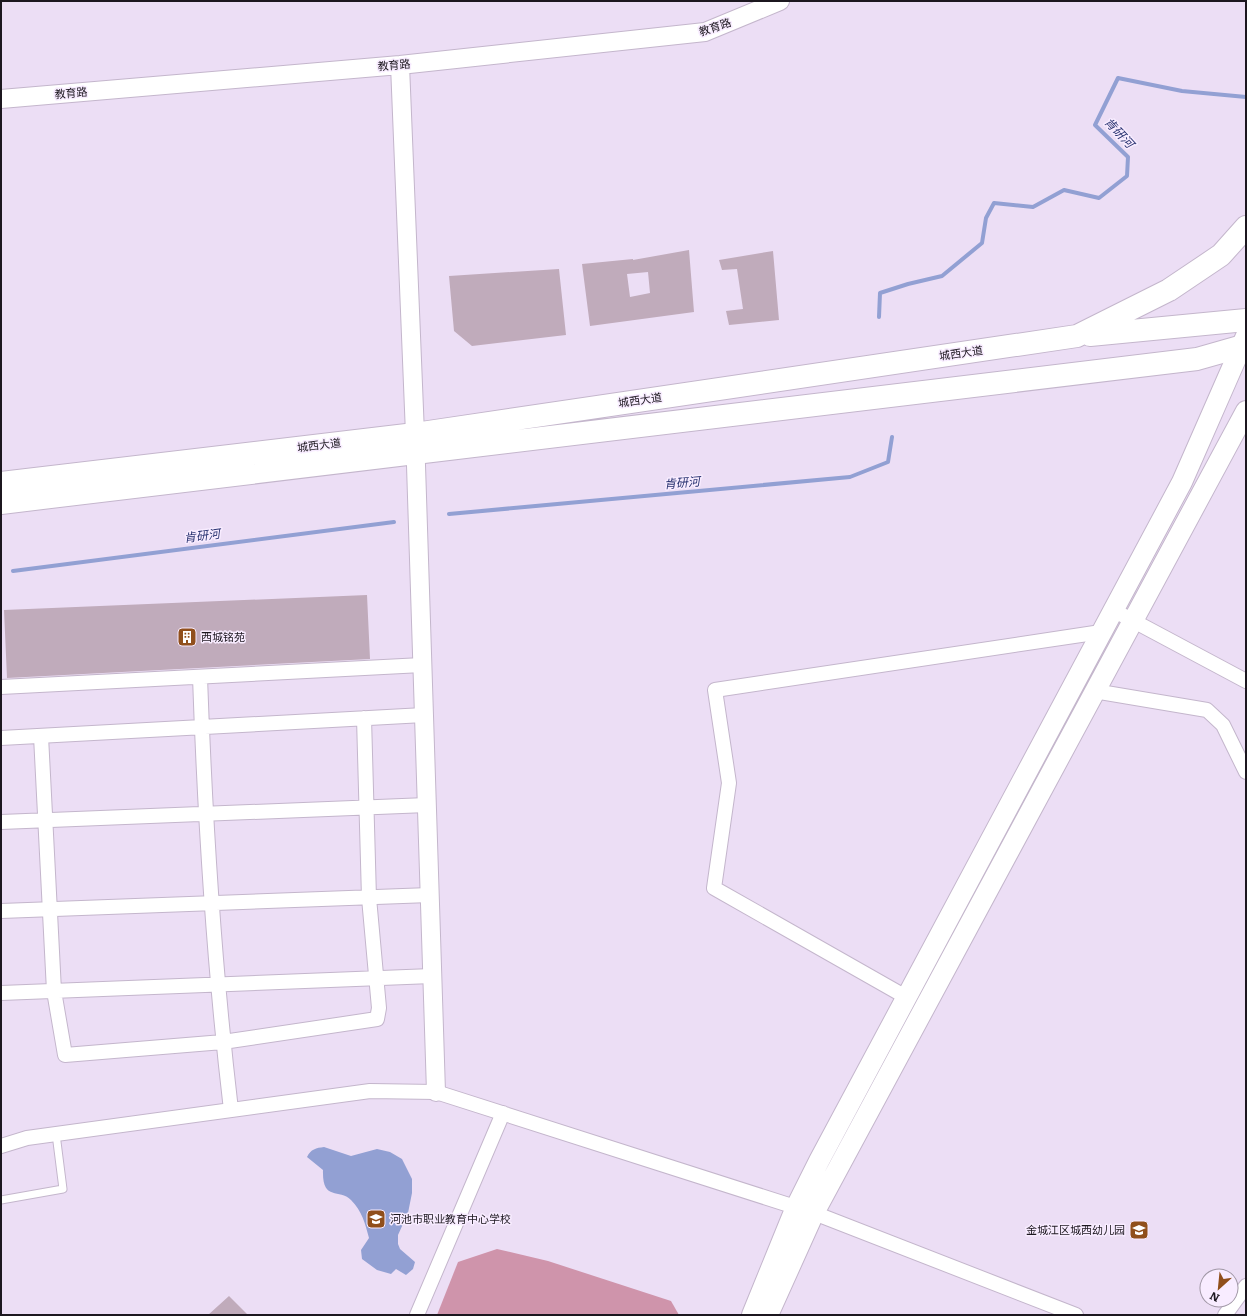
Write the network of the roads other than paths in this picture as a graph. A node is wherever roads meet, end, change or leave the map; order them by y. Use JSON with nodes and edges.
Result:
{"nodes":[{"id":1,"x":780,"y":1,"type":"edge"},
{"id":2,"x":400,"y":65,"type":"junction"},
{"id":3,"x":1,"y":99,"type":"edge"},
{"id":4,"x":1246,"y":227,"type":"edge"},
{"id":5,"x":1246,"y":320,"type":"edge"},
{"id":6,"x":1077,"y":336,"type":"junction"},
{"id":7,"x":1245,"y":343,"type":"edge"},
{"id":8,"x":1246,"y":411,"type":"edge"},
{"id":9,"x":415,"y":443,"type":"junction"},
{"id":10,"x":1,"y":483,"type":"edge"},
{"id":11,"x":1,"y":503,"type":"edge"},
{"id":12,"x":1113,"y":610,"type":"junction"},
{"id":13,"x":1132,"y":621,"type":"junction"},
{"id":14,"x":1102,"y":632,"type":"junction"},
{"id":15,"x":422,"y":665,"type":"junction"},
{"id":16,"x":200,"y":677,"type":"junction"},
{"id":17,"x":1246,"y":681,"type":"edge"},
{"id":18,"x":1,"y":687,"type":"edge"},
{"id":19,"x":1094,"y":691,"type":"junction"},
{"id":20,"x":424,"y":715,"type":"junction"},
{"id":21,"x":364,"y":718,"type":"junction"},
{"id":22,"x":202,"y":727,"type":"junction"},
{"id":23,"x":41,"y":736,"type":"junction"},
{"id":24,"x":1,"y":738,"type":"edge"},
{"id":25,"x":1246,"y":772,"type":"edge"},
{"id":26,"x":427,"y":805,"type":"junction"},
{"id":27,"x":366,"y":807,"type":"junction"},
{"id":28,"x":205,"y":814,"type":"junction"},
{"id":29,"x":47,"y":821,"type":"junction"},
{"id":30,"x":1,"y":822,"type":"edge"},
{"id":31,"x":430,"y":895,"type":"junction"},
{"id":32,"x":369,"y":898,"type":"junction"},
{"id":33,"x":213,"y":904,"type":"junction"},
{"id":34,"x":51,"y":910,"type":"junction"},
{"id":35,"x":1,"y":911,"type":"edge"},
{"id":36,"x":432,"y":976,"type":"junction"},
{"id":37,"x":375,"y":979,"type":"junction"},
{"id":38,"x":218,"y":985,"type":"junction"},
{"id":39,"x":54,"y":991,"type":"junction"},
{"id":40,"x":1,"y":993,"type":"edge"},
{"id":41,"x":906,"y":997,"type":"junction"},
{"id":42,"x":223,"y":1042,"type":"junction"},
{"id":43,"x":436,"y":1092,"type":"junction"},
{"id":44,"x":231,"y":1110,"type":"junction"},
{"id":45,"x":503,"y":1113,"type":"junction"},
{"id":46,"x":56,"y":1134,"type":"junction"},
{"id":47,"x":1,"y":1146,"type":"edge"},
{"id":48,"x":1,"y":1200,"type":"edge"},
{"id":49,"x":796,"y":1207,"type":"junction"},
{"id":50,"x":814,"y":1213,"type":"junction"},
{"id":51,"x":1246,"y":1286,"type":"edge"},
{"id":52,"x":417,"y":1315,"type":"edge"},
{"id":53,"x":752,"y":1315,"type":"edge"},
{"id":54,"x":768,"y":1315,"type":"edge"},
{"id":55,"x":1076,"y":1315,"type":"edge"},
{"id":56,"x":1225,"y":1315,"type":"edge"}],
"edges":[{"from":1,"to":2,"type":"street","name":"教育路"},
{"from":2,"to":3,"type":"street","name":"教育路"},
{"from":2,"to":9,"type":"street"},
{"from":4,"to":6,"type":"main road","name":"城西大道"},
{"from":5,"to":6,"type":"main road"},
{"from":6,"to":9,"type":"main road","name":"城西大道"},
{"from":7,"to":9,"type":"main road","name":"城西大道"},
{"from":7,"to":12,"type":"main road"},
{"from":8,"to":13,"type":"main road"},
{"from":9,"to":10,"type":"main road","name":"城西大道"},
{"from":9,"to":11,"type":"main road","name":"城西大道"},
{"from":9,"to":15,"type":"street"},
{"from":12,"to":13,"type":"street"},
{"from":12,"to":14,"type":"main road"},
{"from":13,"to":17,"type":"street"},
{"from":13,"to":19,"type":"main road"},
{"from":14,"to":41,"type":"main road"},
{"from":14,"to":41,"type":"street"},
{"from":15,"to":16,"type":"street"},
{"from":15,"to":20,"type":"street"},
{"from":16,"to":18,"type":"street"},
{"from":16,"to":22,"type":"street"},
{"from":19,"to":25,"type":"street"},
{"from":19,"to":50,"type":"main road"},
{"from":20,"to":21,"type":"street"},
{"from":20,"to":26,"type":"street"},
{"from":21,"to":22,"type":"street"},
{"from":21,"to":27,"type":"street"},
{"from":22,"to":23,"type":"street"},
{"from":22,"to":28,"type":"street"},
{"from":23,"to":24,"type":"street"},
{"from":23,"to":29,"type":"street"},
{"from":26,"to":27,"type":"street"},
{"from":26,"to":31,"type":"street"},
{"from":27,"to":28,"type":"street"},
{"from":27,"to":32,"type":"street"},
{"from":28,"to":29,"type":"street"},
{"from":28,"to":33,"type":"street"},
{"from":29,"to":30,"type":"street"},
{"from":29,"to":34,"type":"street"},
{"from":31,"to":32,"type":"street"},
{"from":31,"to":36,"type":"street"},
{"from":32,"to":33,"type":"street"},
{"from":32,"to":37,"type":"street"},
{"from":33,"to":34,"type":"street"},
{"from":33,"to":38,"type":"street"},
{"from":34,"to":35,"type":"street"},
{"from":34,"to":39,"type":"street"},
{"from":36,"to":37,"type":"street"},
{"from":36,"to":43,"type":"street"},
{"from":37,"to":38,"type":"street"},
{"from":37,"to":42,"type":"street"},
{"from":38,"to":39,"type":"street"},
{"from":38,"to":42,"type":"street"},
{"from":39,"to":40,"type":"street"},
{"from":39,"to":42,"type":"street"},
{"from":41,"to":49,"type":"main road"},
{"from":42,"to":44,"type":"street"},
{"from":43,"to":44,"type":"street"},
{"from":43,"to":45,"type":"street"},
{"from":44,"to":46,"type":"street"},
{"from":45,"to":49,"type":"street"},
{"from":45,"to":52,"type":"street"},
{"from":46,"to":47,"type":"street"},
{"from":46,"to":48,"type":"lane"},
{"from":49,"to":50,"type":"street"},
{"from":49,"to":53,"type":"main road"},
{"from":50,"to":54,"type":"main road"},
{"from":50,"to":55,"type":"street"},
{"from":51,"to":56,"type":"street"}]}
